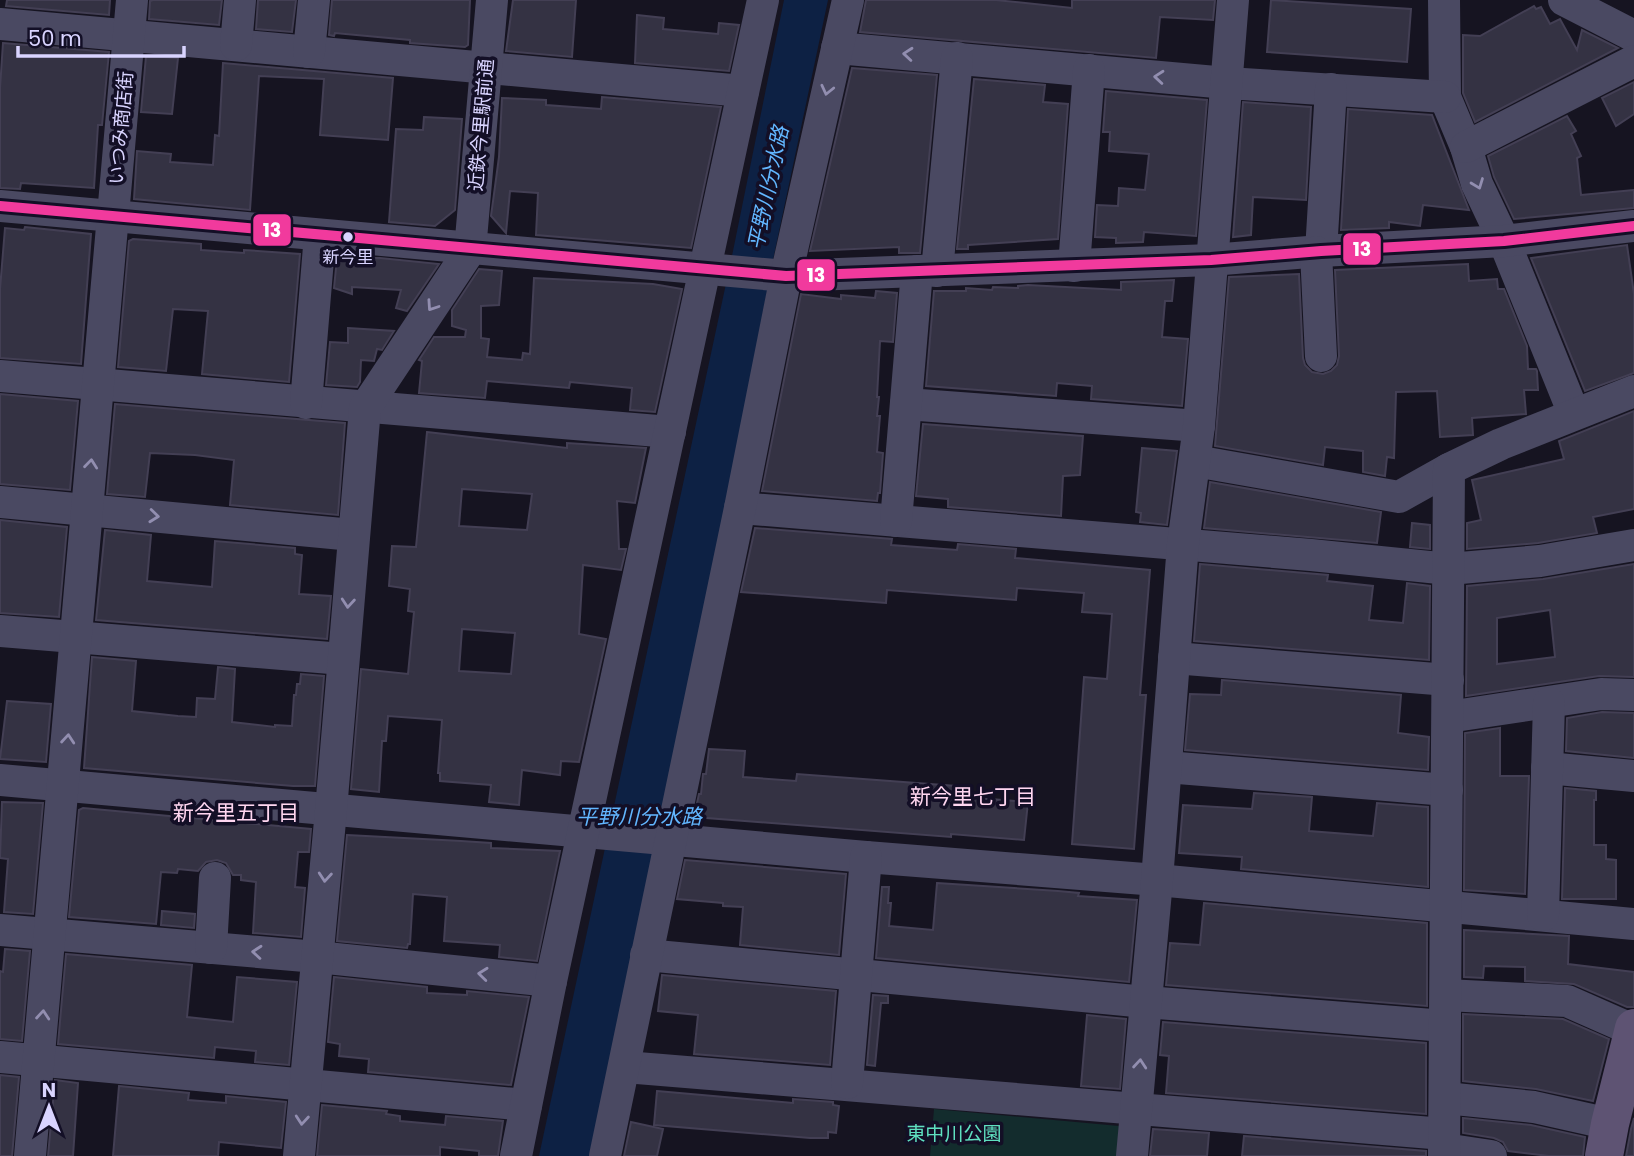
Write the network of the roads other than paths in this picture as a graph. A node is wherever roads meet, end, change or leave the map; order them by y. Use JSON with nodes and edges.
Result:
{"nodes":[{"id":1,"x":132,"y":0,"type":"edge"},
{"id":2,"x":240,"y":0,"type":"edge"},
{"id":3,"x":313,"y":0,"type":"edge"},
{"id":4,"x":492,"y":0,"type":"edge"},
{"id":5,"x":763,"y":0,"type":"edge"},
{"id":6,"x":848,"y":0,"type":"edge"},
{"id":7,"x":1233,"y":0,"type":"edge"},
{"id":8,"x":1444,"y":0,"type":"edge"},
{"id":9,"x":1564,"y":0,"type":"edge"},
{"id":10,"x":0,"y":24,"type":"edge"},
{"id":11,"x":129,"y":35,"type":"junction"},
{"id":12,"x":1634,"y":36,"type":"edge"},
{"id":13,"x":236,"y":45,"type":"junction"},
{"id":14,"x":837,"y":48,"type":"junction"},
{"id":15,"x":309,"y":52,"type":"junction"},
{"id":16,"x":957,"y":58,"type":"junction"},
{"id":17,"x":1634,"y":61,"type":"edge"},
{"id":18,"x":486,"y":66,"type":"junction"},
{"id":19,"x":1089,"y":70,"type":"junction"},
{"id":20,"x":1227,"y":83,"type":"junction"},
{"id":21,"x":1331,"y":89,"type":"junction"},
{"id":22,"x":743,"y":91,"type":"junction"},
{"id":23,"x":1445,"y":97,"type":"junction"},
{"id":24,"x":1466,"y":147,"type":"junction"},
{"id":25,"x":0,"y":206,"type":"edge"},
{"id":26,"x":113,"y":215,"type":"junction"},
{"id":27,"x":1634,"y":226,"type":"edge"},
{"id":28,"x":320,"y":235,"type":"junction"},
{"id":29,"x":1504,"y":242,"type":"junction"},
{"id":30,"x":470,"y":250,"type":"junction"},
{"id":31,"x":1319,"y":252,"type":"junction"},
{"id":32,"x":1211,"y":260,"type":"junction"},
{"id":33,"x":1074,"y":265,"type":"junction"},
{"id":34,"x":705,"y":270,"type":"junction"},
{"id":35,"x":927,"y":271,"type":"junction"},
{"id":36,"x":786,"y":276,"type":"junction"},
{"id":37,"x":1321,"y":356,"type":"dead end"},
{"id":38,"x":0,"y":376,"type":"edge"},
{"id":39,"x":99,"y":385,"type":"junction"},
{"id":40,"x":1634,"y":391,"type":"edge"},
{"id":41,"x":306,"y":403,"type":"junction"},
{"id":42,"x":906,"y":404,"type":"junction"},
{"id":43,"x":365,"y":408,"type":"junction"},
{"id":44,"x":1574,"y":414,"type":"junction"},
{"id":45,"x":1199,"y":426,"type":"junction"},
{"id":46,"x":670,"y":432,"type":"junction"},
{"id":47,"x":1195,"y":461,"type":"junction"},
{"id":48,"x":1449,"y":469,"type":"junction"},
{"id":49,"x":0,"y":502,"type":"edge"},
{"id":50,"x":740,"y":508,"type":"junction"},
{"id":51,"x":86,"y":510,"type":"junction"},
{"id":52,"x":896,"y":521,"type":"junction"},
{"id":53,"x":353,"y":535,"type":"junction"},
{"id":54,"x":1183,"y":544,"type":"junction"},
{"id":55,"x":1634,"y":545,"type":"edge"},
{"id":56,"x":1448,"y":569,"type":"junction"},
{"id":57,"x":0,"y":631,"type":"edge"},
{"id":58,"x":76,"y":638,"type":"junction"},
{"id":59,"x":1174,"y":658,"type":"junction"},
{"id":60,"x":344,"y":659,"type":"junction"},
{"id":61,"x":1448,"y":680,"type":"junction"},
{"id":62,"x":1634,"y":695,"type":"edge"},
{"id":63,"x":1549,"y":703,"type":"junction"},
{"id":64,"x":1448,"y":716,"type":"junction"},
{"id":65,"x":1166,"y":767,"type":"junction"},
{"id":66,"x":1547,"y":768,"type":"junction"},
{"id":67,"x":1634,"y":776,"type":"edge"},
{"id":68,"x":0,"y":780,"type":"edge"},
{"id":69,"x":64,"y":786,"type":"junction"},
{"id":70,"x":1447,"y":789,"type":"junction"},
{"id":71,"x":331,"y":810,"type":"junction"},
{"id":72,"x":585,"y":831,"type":"junction"},
{"id":73,"x":671,"y":839,"type":"junction"},
{"id":74,"x":866,"y":857,"type":"junction"},
{"id":75,"x":215,"y":878,"type":"dead end"},
{"id":76,"x":1157,"y":880,"type":"junction"},
{"id":77,"x":1445,"y":908,"type":"junction"},
{"id":78,"x":1543,"y":915,"type":"junction"},
{"id":79,"x":1634,"y":924,"type":"edge"},
{"id":80,"x":0,"y":930,"type":"edge"},
{"id":81,"x":50,"y":935,"type":"junction"},
{"id":82,"x":211,"y":948,"type":"junction"},
{"id":83,"x":646,"y":955,"type":"junction"},
{"id":84,"x":317,"y":957,"type":"junction"},
{"id":85,"x":856,"y":975,"type":"junction"},
{"id":86,"x":551,"y":981,"type":"junction"},
{"id":87,"x":1146,"y":1002,"type":"junction"},
{"id":88,"x":1446,"y":1011,"type":"junction"},
{"id":89,"x":1633,"y":1029,"type":"edge"},
{"id":90,"x":0,"y":1057,"type":"edge"},
{"id":91,"x":38,"y":1060,"type":"junction"},
{"id":92,"x":625,"y":1067,"type":"junction"},
{"id":93,"x":847,"y":1083,"type":"junction"},
{"id":94,"x":305,"y":1085,"type":"junction"},
{"id":95,"x":1626,"y":1089,"type":"edge"},
{"id":96,"x":1445,"y":1098,"type":"junction"},
{"id":97,"x":526,"y":1105,"type":"junction"},
{"id":98,"x":1136,"y":1107,"type":"junction"},
{"id":99,"x":1607,"y":1140,"type":"edge"},
{"id":100,"x":1444,"y":1146,"type":"edge"},
{"id":101,"x":30,"y":1156,"type":"edge"},
{"id":102,"x":299,"y":1156,"type":"edge"},
{"id":103,"x":516,"y":1156,"type":"edge"},
{"id":104,"x":604,"y":1156,"type":"edge"},
{"id":105,"x":1132,"y":1156,"type":"edge"},
{"id":106,"x":1491,"y":1156,"type":"edge"}],
"edges":[{"from":1,"to":11,"type":"street","name":"いつみ商店街"},
{"from":2,"to":13,"type":"street"},
{"from":3,"to":15,"type":"street"},
{"from":4,"to":18,"type":"street","name":"近鉄今里駅前通"},
{"from":5,"to":22,"type":"street"},
{"from":6,"to":14,"type":"street"},
{"from":7,"to":20,"type":"street"},
{"from":8,"to":23,"type":"street"},
{"from":9,"to":12,"type":"street"},
{"from":10,"to":11,"type":"street"},
{"from":11,"to":13,"type":"street"},
{"from":11,"to":26,"type":"street","name":"いつみ商店街"},
{"from":13,"to":15,"type":"street"},
{"from":16,"to":14,"type":"street","one_way":true},
{"from":14,"to":36,"type":"street","one_way":true},
{"from":15,"to":18,"type":"street"},
{"from":16,"to":19,"type":"street"},
{"from":16,"to":35,"type":"street"},
{"from":17,"to":24,"type":"street"},
{"from":18,"to":22,"type":"street"},
{"from":18,"to":30,"type":"street","name":"近鉄今里駅前通"},
{"from":20,"to":19,"type":"street","one_way":true},
{"from":19,"to":33,"type":"street"},
{"from":20,"to":21,"type":"street"},
{"from":20,"to":32,"type":"street"},
{"from":21,"to":23,"type":"street"},
{"from":21,"to":31,"type":"street"},
{"from":22,"to":34,"type":"street"},
{"from":23,"to":24,"type":"street"},
{"from":24,"to":29,"type":"street","one_way":true},
{"from":25,"to":26,"type":"street"},
{"from":26,"to":28,"type":"street"},
{"from":26,"to":39,"type":"street","name":"いつみ商店街"},
{"from":27,"to":29,"type":"street"},
{"from":28,"to":30,"type":"street"},
{"from":28,"to":41,"type":"street"},
{"from":29,"to":31,"type":"street"},
{"from":29,"to":44,"type":"street"},
{"from":30,"to":34,"type":"street"},
{"from":30,"to":43,"type":"street","one_way":true},
{"from":31,"to":32,"type":"street"},
{"from":31,"to":37,"type":"street"},
{"from":32,"to":33,"type":"street"},
{"from":32,"to":45,"type":"street"},
{"from":33,"to":35,"type":"street"},
{"from":34,"to":36,"type":"street"},
{"from":34,"to":46,"type":"street"},
{"from":35,"to":36,"type":"street"},
{"from":35,"to":42,"type":"street"},
{"from":36,"to":50,"type":"street"},
{"from":38,"to":39,"type":"street"},
{"from":39,"to":41,"type":"street"},
{"from":51,"to":39,"type":"street","name":"いつみ商店街","one_way":true},
{"from":40,"to":44,"type":"street"},
{"from":41,"to":43,"type":"street"},
{"from":42,"to":45,"type":"street"},
{"from":42,"to":52,"type":"street"},
{"from":43,"to":46,"type":"street"},
{"from":43,"to":53,"type":"street"},
{"from":44,"to":48,"type":"street"},
{"from":45,"to":47,"type":"street"},
{"from":46,"to":72,"type":"street"},
{"from":47,"to":48,"type":"street"},
{"from":47,"to":54,"type":"street"},
{"from":48,"to":56,"type":"street"},
{"from":49,"to":51,"type":"street"},
{"from":50,"to":52,"type":"street"},
{"from":50,"to":73,"type":"street"},
{"from":51,"to":53,"type":"street","one_way":true},
{"from":51,"to":58,"type":"street","name":"いつみ商店街"},
{"from":52,"to":54,"type":"street"},
{"from":53,"to":60,"type":"street","one_way":true},
{"from":54,"to":56,"type":"street"},
{"from":54,"to":59,"type":"street"},
{"from":55,"to":56,"type":"street"},
{"from":56,"to":61,"type":"street"},
{"from":57,"to":58,"type":"street"},
{"from":58,"to":60,"type":"street"},
{"from":69,"to":58,"type":"street","name":"いつみ商店街","one_way":true},
{"from":59,"to":61,"type":"street"},
{"from":59,"to":65,"type":"street"},
{"from":60,"to":71,"type":"street"},
{"from":61,"to":64,"type":"street"},
{"from":62,"to":63,"type":"street"},
{"from":63,"to":64,"type":"street"},
{"from":63,"to":66,"type":"street"},
{"from":64,"to":70,"type":"street"},
{"from":65,"to":70,"type":"street"},
{"from":65,"to":76,"type":"street"},
{"from":66,"to":67,"type":"street"},
{"from":66,"to":78,"type":"street"},
{"from":68,"to":69,"type":"street"},
{"from":69,"to":71,"type":"street"},
{"from":69,"to":81,"type":"street","name":"いつみ商店街"},
{"from":70,"to":77,"type":"street"},
{"from":71,"to":72,"type":"street"},
{"from":71,"to":84,"type":"street","one_way":true},
{"from":72,"to":73,"type":"street"},
{"from":72,"to":86,"type":"street"},
{"from":73,"to":74,"type":"street"},
{"from":73,"to":83,"type":"street"},
{"from":74,"to":76,"type":"street"},
{"from":74,"to":85,"type":"street"},
{"from":75,"to":82,"type":"street"},
{"from":76,"to":77,"type":"street"},
{"from":76,"to":87,"type":"street"},
{"from":77,"to":78,"type":"street"},
{"from":77,"to":88,"type":"street"},
{"from":78,"to":79,"type":"street"},
{"from":80,"to":81,"type":"street"},
{"from":81,"to":82,"type":"street"},
{"from":91,"to":81,"type":"street","name":"いつみ商店街","one_way":true},
{"from":84,"to":82,"type":"street","one_way":true},
{"from":83,"to":85,"type":"street"},
{"from":83,"to":92,"type":"street"},
{"from":86,"to":84,"type":"street","one_way":true},
{"from":84,"to":94,"type":"street"},
{"from":85,"to":87,"type":"street"},
{"from":85,"to":93,"type":"street"},
{"from":86,"to":97,"type":"street"},
{"from":87,"to":88,"type":"street"},
{"from":98,"to":87,"type":"street","one_way":true},
{"from":88,"to":89,"type":"street"},
{"from":88,"to":96,"type":"street"},
{"from":89,"to":95,"type":"main road"},
{"from":90,"to":91,"type":"street"},
{"from":91,"to":94,"type":"street"},
{"from":91,"to":101,"type":"street","name":"いつみ商店街"},
{"from":92,"to":93,"type":"street"},
{"from":92,"to":104,"type":"street"},
{"from":93,"to":98,"type":"street"},
{"from":94,"to":97,"type":"street"},
{"from":94,"to":102,"type":"street","one_way":true},
{"from":95,"to":99,"type":"main road"},
{"from":96,"to":99,"type":"street"},
{"from":96,"to":100,"type":"street"},
{"from":97,"to":103,"type":"street"},
{"from":98,"to":100,"type":"street"},
{"from":98,"to":105,"type":"street"},
{"from":100,"to":106,"type":"street"}]}
